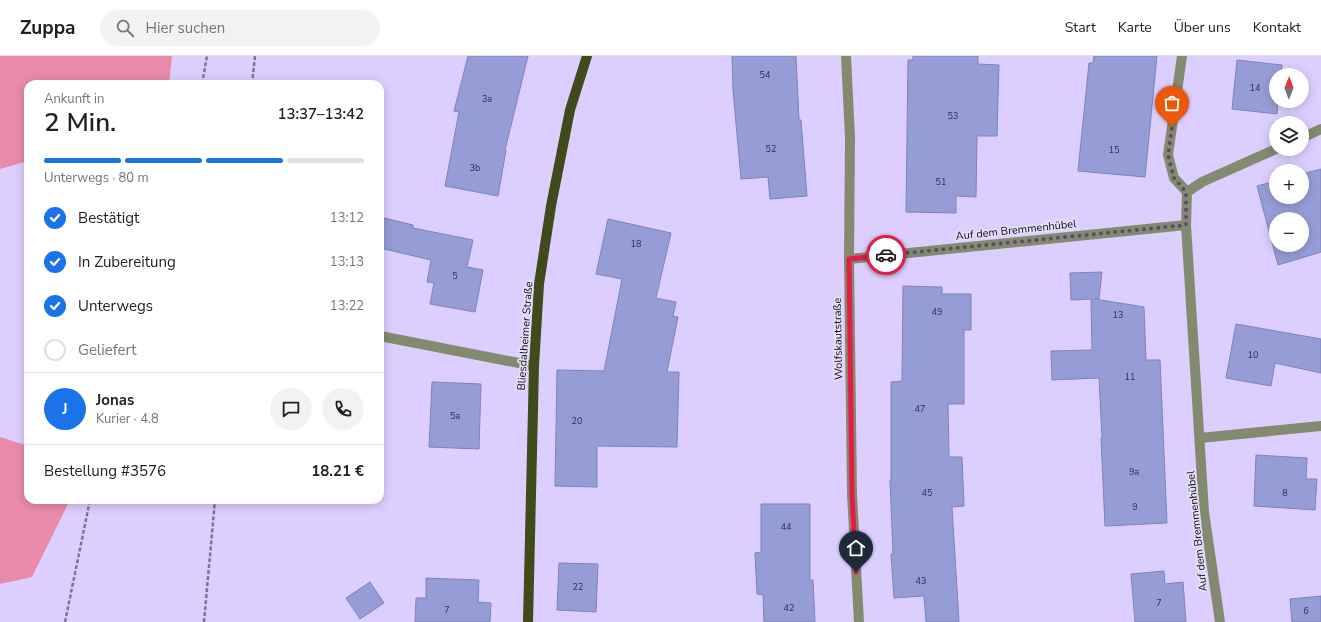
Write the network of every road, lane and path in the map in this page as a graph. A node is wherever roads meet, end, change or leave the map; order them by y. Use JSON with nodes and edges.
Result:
{"nodes":[{"id":1,"x":207,"y":56,"type":"edge"},
{"id":2,"x":255,"y":56,"type":"edge"},
{"id":3,"x":587,"y":56,"type":"edge"},
{"id":4,"x":846,"y":56,"type":"edge"},
{"id":5,"x":1182,"y":56,"type":"edge"},
{"id":6,"x":203,"y":80,"type":"edge"},
{"id":7,"x":252,"y":80,"type":"edge"},
{"id":8,"x":1321,"y":129,"type":"edge"},
{"id":9,"x":1309,"y":135,"type":"edge"},
{"id":10,"x":1269,"y":152,"type":"edge"},
{"id":11,"x":1186,"y":192,"type":"junction"},
{"id":12,"x":1186,"y":225,"type":"junction"},
{"id":13,"x":849,"y":259,"type":"junction"},
{"id":14,"x":384,"y":337,"type":"edge"},
{"id":15,"x":534,"y":366,"type":"junction"},
{"id":16,"x":1321,"y":426,"type":"edge"},
{"id":17,"x":1200,"y":438,"type":"junction"},
{"id":18,"x":89,"y":504,"type":"edge"},
{"id":19,"x":216,"y":504,"type":"edge"},
{"id":20,"x":65,"y":622,"type":"edge"},
{"id":21,"x":204,"y":622,"type":"edge"},
{"id":22,"x":528,"y":622,"type":"edge"},
{"id":23,"x":859,"y":622,"type":"edge"},
{"id":24,"x":1220,"y":622,"type":"edge"}],
"edges":[{"from":1,"to":6,"type":"path"},
{"from":2,"to":7,"type":"path"},
{"from":3,"to":15,"type":"main road","name":"Bliesdalheimer Straße"},
{"from":4,"to":13,"type":"street","name":"Wolfskautstraße"},
{"from":5,"to":11,"type":"street"},
{"from":8,"to":9,"type":"street"},
{"from":10,"to":11,"type":"street"},
{"from":11,"to":12,"type":"street","name":"Auf dem Bremmenhübel"},
{"from":12,"to":13,"type":"street","name":"Auf dem Bremmenhübel"},
{"from":12,"to":17,"type":"street","name":"Auf dem Bremmenhübel"},
{"from":13,"to":23,"type":"street","name":"Wolfskautstraße"},
{"from":14,"to":15,"type":"street"},
{"from":15,"to":22,"type":"main road","name":"Bliesdalheimer Straße"},
{"from":16,"to":17,"type":"street"},
{"from":17,"to":24,"type":"street","name":"Auf dem Bremmenhübel"},
{"from":18,"to":20,"type":"path"},
{"from":19,"to":21,"type":"path"}]}
